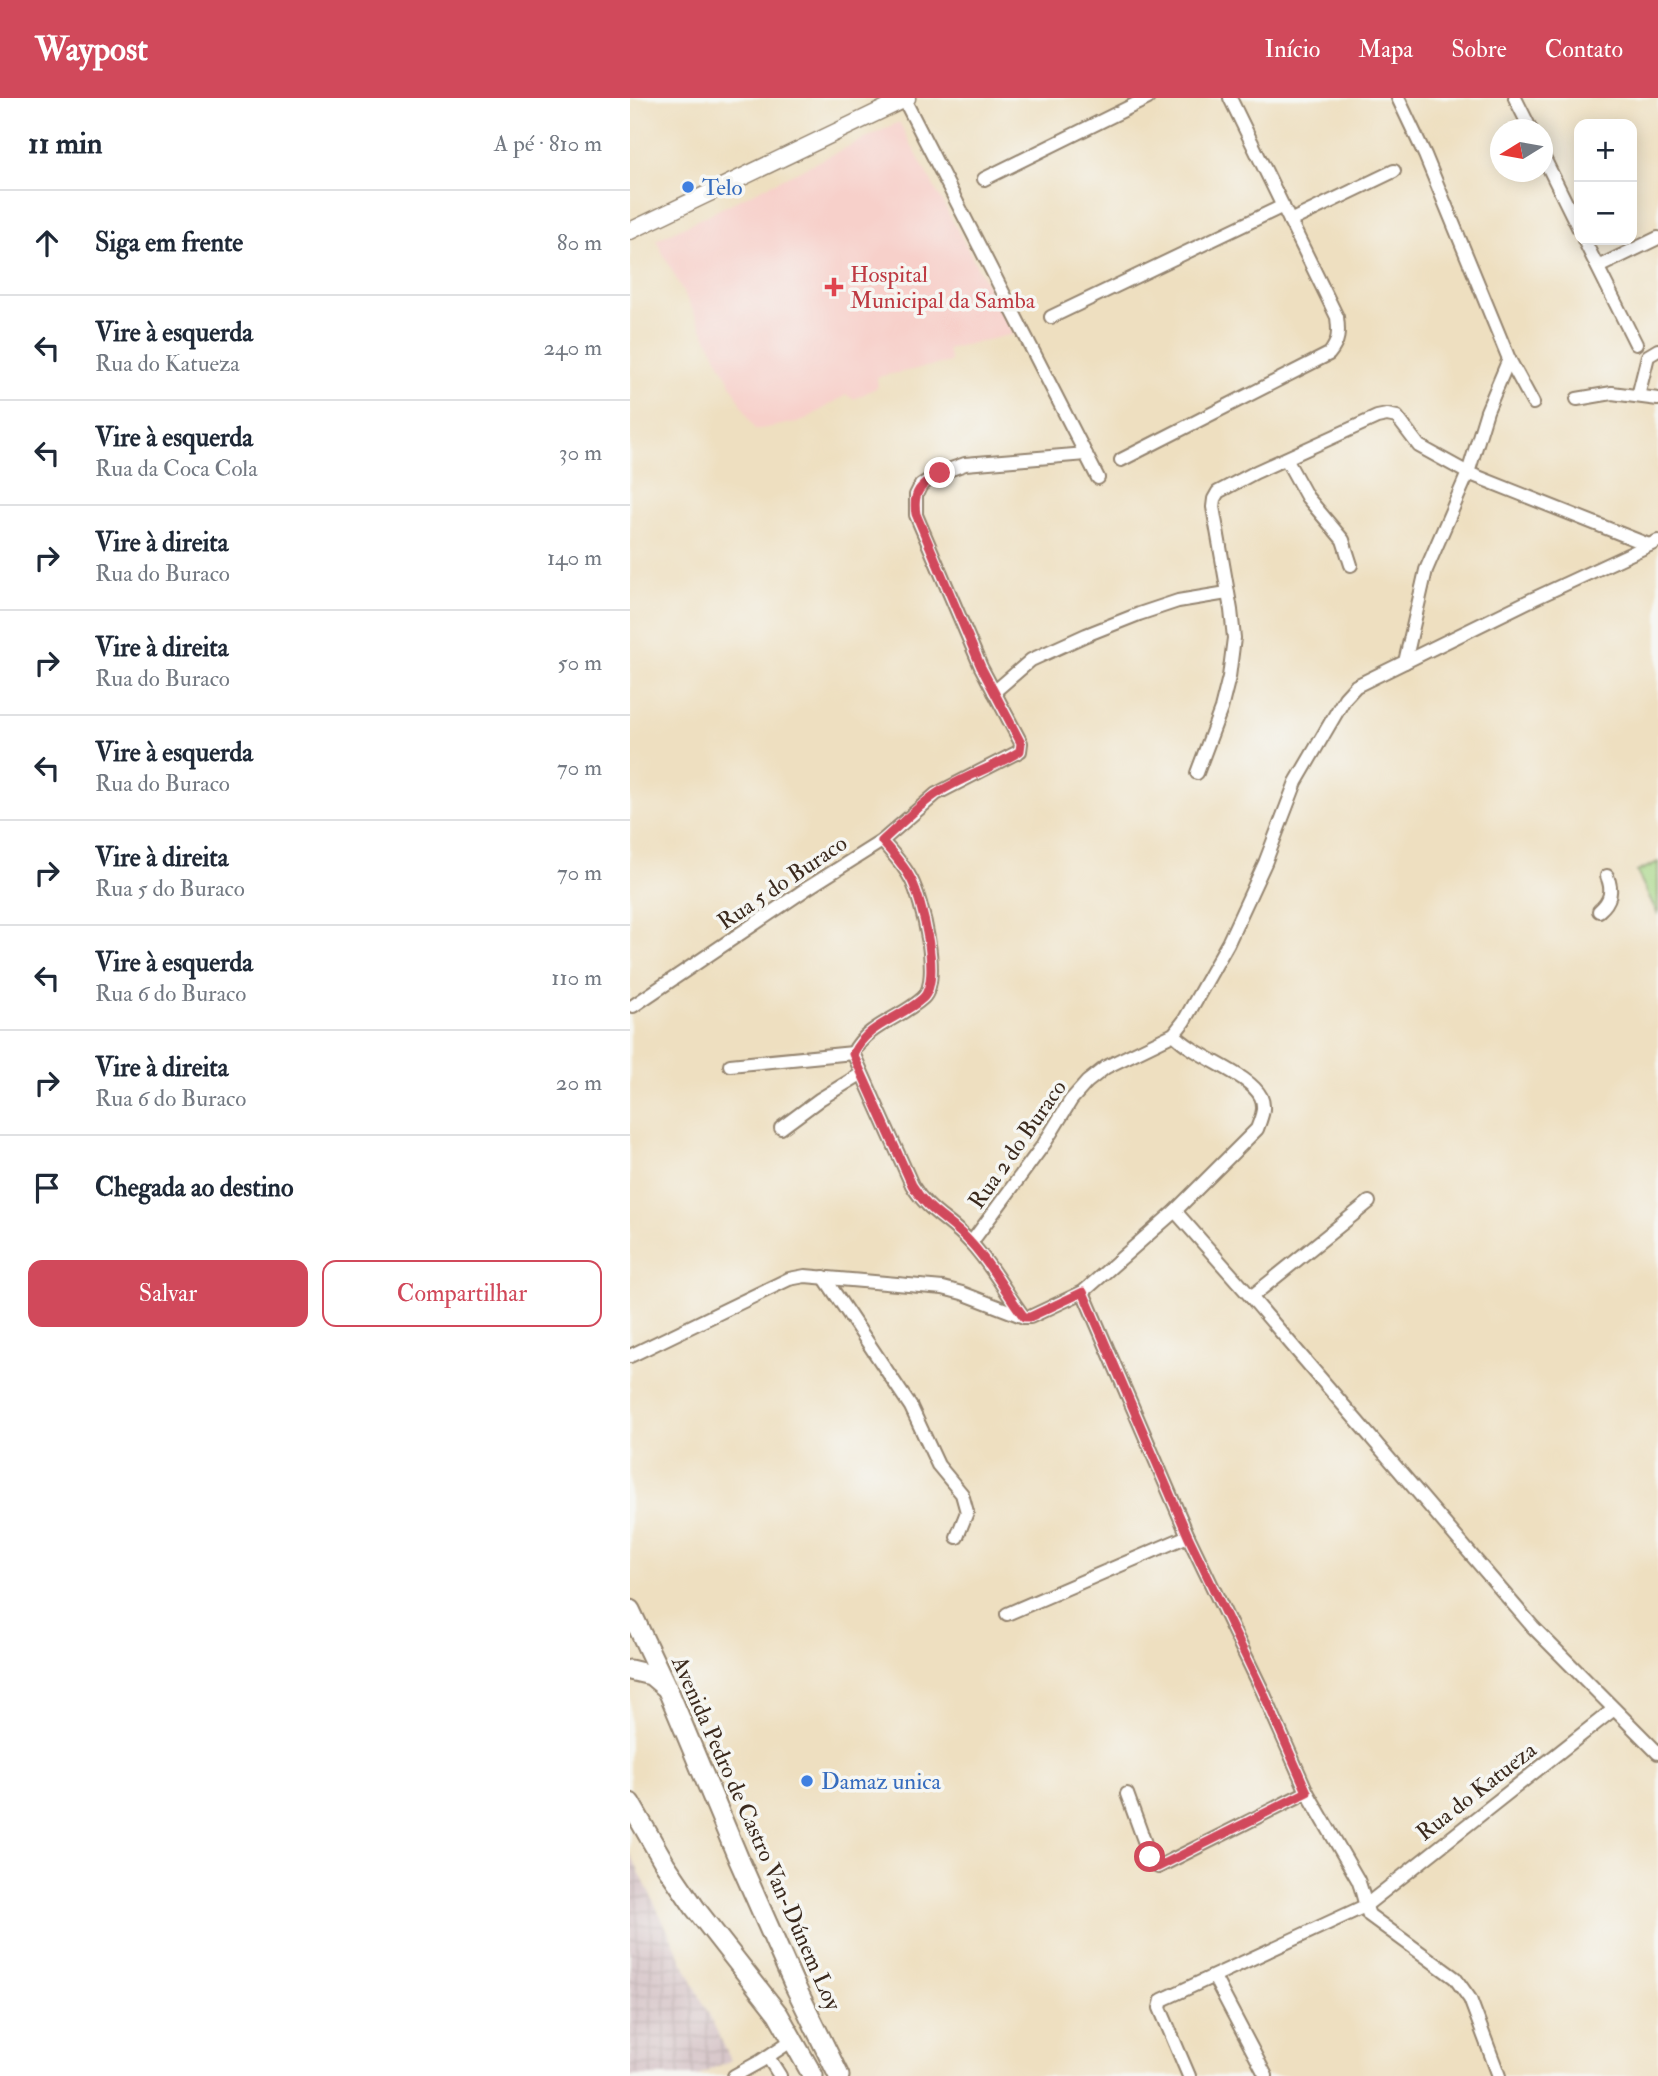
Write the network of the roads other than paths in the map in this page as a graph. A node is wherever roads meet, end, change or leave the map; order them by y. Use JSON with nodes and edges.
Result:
{"nodes":[{"id":1,"x":1149,"y":98,"type":"edge"},
{"id":2,"x":1230,"y":98,"type":"edge"},
{"id":3,"x":1398,"y":98,"type":"edge"},
{"id":4,"x":1515,"y":98,"type":"edge"},
{"id":5,"x":906,"y":99,"type":"edge"},
{"id":6,"x":1526,"y":119,"type":"edge"},
{"id":7,"x":1394,"y":171,"type":"dead end"},
{"id":8,"x":1553,"y":176,"type":"edge"},
{"id":9,"x":984,"y":179,"type":"dead end"},
{"id":10,"x":1283,"y":206,"type":"junction"},
{"id":11,"x":1574,"y":219,"type":"edge"},
{"id":12,"x":1290,"y":221,"type":"junction"},
{"id":13,"x":630,"y":231,"type":"edge"},
{"id":14,"x":1658,"y":238,"type":"edge"},
{"id":15,"x":1587,"y":245,"type":"edge"},
{"id":16,"x":1598,"y":267,"type":"junction"},
{"id":17,"x":1051,"y":317,"type":"dead end"},
{"id":18,"x":1636,"y":344,"type":"dead end"},
{"id":19,"x":1658,"y":350,"type":"edge"},
{"id":20,"x":1510,"y":359,"type":"junction"},
{"id":21,"x":1638,"y":396,"type":"junction"},
{"id":22,"x":1658,"y":398,"type":"edge"},
{"id":23,"x":1577,"y":399,"type":"dead end"},
{"id":24,"x":1533,"y":403,"type":"dead end"},
{"id":25,"x":1086,"y":454,"type":"junction"},
{"id":26,"x":1286,"y":459,"type":"junction"},
{"id":27,"x":1121,"y":460,"type":"dead end"},
{"id":28,"x":1468,"y":473,"type":"junction"},
{"id":29,"x":1098,"y":478,"type":"dead end"},
{"id":30,"x":1654,"y":543,"type":"edge"},
{"id":31,"x":1351,"y":565,"type":"dead end"},
{"id":32,"x":1227,"y":593,"type":"junction"},
{"id":33,"x":1405,"y":662,"type":"junction"},
{"id":34,"x":994,"y":692,"type":"junction"},
{"id":35,"x":1196,"y":774,"type":"dead end"},
{"id":36,"x":882,"y":841,"type":"junction"},
{"id":37,"x":1607,"y":876,"type":"dead end"},
{"id":38,"x":1599,"y":911,"type":"dead end"},
{"id":39,"x":633,"y":1006,"type":"dead end"},
{"id":40,"x":1174,"y":1034,"type":"junction"},
{"id":41,"x":853,"y":1054,"type":"junction"},
{"id":42,"x":730,"y":1065,"type":"dead end"},
{"id":43,"x":861,"y":1074,"type":"junction"},
{"id":44,"x":782,"y":1128,"type":"dead end"},
{"id":45,"x":1369,"y":1202,"type":"dead end"},
{"id":46,"x":1175,"y":1211,"type":"junction"},
{"id":47,"x":971,"y":1243,"type":"junction"},
{"id":48,"x":824,"y":1277,"type":"junction"},
{"id":49,"x":1083,"y":1292,"type":"junction"},
{"id":50,"x":1251,"y":1297,"type":"junction"},
{"id":51,"x":1024,"y":1317,"type":"junction"},
{"id":52,"x":630,"y":1356,"type":"edge"},
{"id":53,"x":1188,"y":1536,"type":"junction"},
{"id":54,"x":957,"y":1537,"type":"dead end"},
{"id":55,"x":630,"y":1610,"type":"edge"},
{"id":56,"x":1006,"y":1614,"type":"dead end"},
{"id":57,"x":630,"y":1670,"type":"edge"},
{"id":58,"x":670,"y":1695,"type":"junction"},
{"id":59,"x":1614,"y":1709,"type":"junction"},
{"id":60,"x":1658,"y":1753,"type":"edge"},
{"id":61,"x":1307,"y":1792,"type":"junction"},
{"id":62,"x":1127,"y":1794,"type":"dead end"},
{"id":63,"x":630,"y":1803,"type":"edge"},
{"id":64,"x":1365,"y":1906,"type":"junction"},
{"id":65,"x":1214,"y":1977,"type":"junction"},
{"id":66,"x":768,"y":2057,"type":"junction"},
{"id":67,"x":800,"y":2058,"type":"edge"},
{"id":68,"x":734,"y":2076,"type":"edge"},
{"id":69,"x":780,"y":2076,"type":"edge"},
{"id":70,"x":813,"y":2076,"type":"edge"},
{"id":71,"x":839,"y":2076,"type":"edge"},
{"id":72,"x":1189,"y":2076,"type":"edge"},
{"id":73,"x":1266,"y":2076,"type":"edge"},
{"id":74,"x":1499,"y":2076,"type":"edge"}],
"edges":[{"from":1,"to":9,"type":"street"},
{"from":2,"to":10,"type":"street"},
{"from":3,"to":20,"type":"street"},
{"from":4,"to":6,"type":"street"},
{"from":5,"to":13,"type":"street"},
{"from":5,"to":25,"type":"street"},
{"from":7,"to":12,"type":"street"},
{"from":8,"to":11,"type":"street"},
{"from":10,"to":12,"type":"street"},
{"from":10,"to":17,"type":"street"},
{"from":12,"to":27,"type":"street"},
{"from":14,"to":16,"type":"street"},
{"from":15,"to":16,"type":"street"},
{"from":16,"to":18,"type":"street"},
{"from":19,"to":21,"type":"street"},
{"from":20,"to":24,"type":"street"},
{"from":20,"to":28,"type":"street"},
{"from":21,"to":22,"type":"street"},
{"from":21,"to":23,"type":"street"},
{"from":25,"to":29,"type":"street"},
{"from":25,"to":34,"type":"street"},
{"from":26,"to":28,"type":"street"},
{"from":26,"to":31,"type":"street"},
{"from":26,"to":32,"type":"street"},
{"from":28,"to":30,"type":"street"},
{"from":28,"to":33,"type":"street"},
{"from":30,"to":33,"type":"street"},
{"from":32,"to":34,"type":"street"},
{"from":32,"to":35,"type":"street"},
{"from":33,"to":40,"type":"street"},
{"from":34,"to":36,"type":"street","name":"Rua 5 do Buraco"},
{"from":36,"to":39,"type":"street","name":"Rua 5 do Buraco"},
{"from":36,"to":41,"type":"street"},
{"from":37,"to":38,"type":"street"},
{"from":40,"to":46,"type":"street"},
{"from":40,"to":47,"type":"street","name":"Rua 2 do Buraco"},
{"from":41,"to":42,"type":"street"},
{"from":41,"to":43,"type":"street"},
{"from":43,"to":44,"type":"street"},
{"from":43,"to":47,"type":"street"},
{"from":45,"to":50,"type":"street"},
{"from":46,"to":49,"type":"street"},
{"from":46,"to":50,"type":"street"},
{"from":47,"to":51,"type":"street"},
{"from":48,"to":51,"type":"street"},
{"from":48,"to":52,"type":"street"},
{"from":48,"to":54,"type":"street"},
{"from":49,"to":51,"type":"street"},
{"from":49,"to":53,"type":"street"},
{"from":50,"to":59,"type":"street"},
{"from":53,"to":56,"type":"street"},
{"from":53,"to":61,"type":"street"},
{"from":55,"to":58,"type":"highway","name":"Avenida Pedro de Castro Van-Dúnem Loy"},
{"from":57,"to":58,"type":"highway"},
{"from":58,"to":71,"type":"highway","name":"Avenida Pedro de Castro Van-Dúnem Loy"},
{"from":59,"to":60,"type":"street"},
{"from":59,"to":64,"type":"street","name":"Rua do Katueza"},
{"from":61,"to":62,"type":"street"},
{"from":61,"to":64,"type":"street"},
{"from":63,"to":67,"type":"highway"},
{"from":64,"to":65,"type":"street","name":"Rua do Katueza"},
{"from":64,"to":74,"type":"street"},
{"from":65,"to":72,"type":"street","name":"Rua do Katueza"},
{"from":65,"to":73,"type":"street"},
{"from":66,"to":67,"type":"street"},
{"from":66,"to":68,"type":"street"},
{"from":66,"to":69,"type":"street"},
{"from":67,"to":70,"type":"highway"}]}
